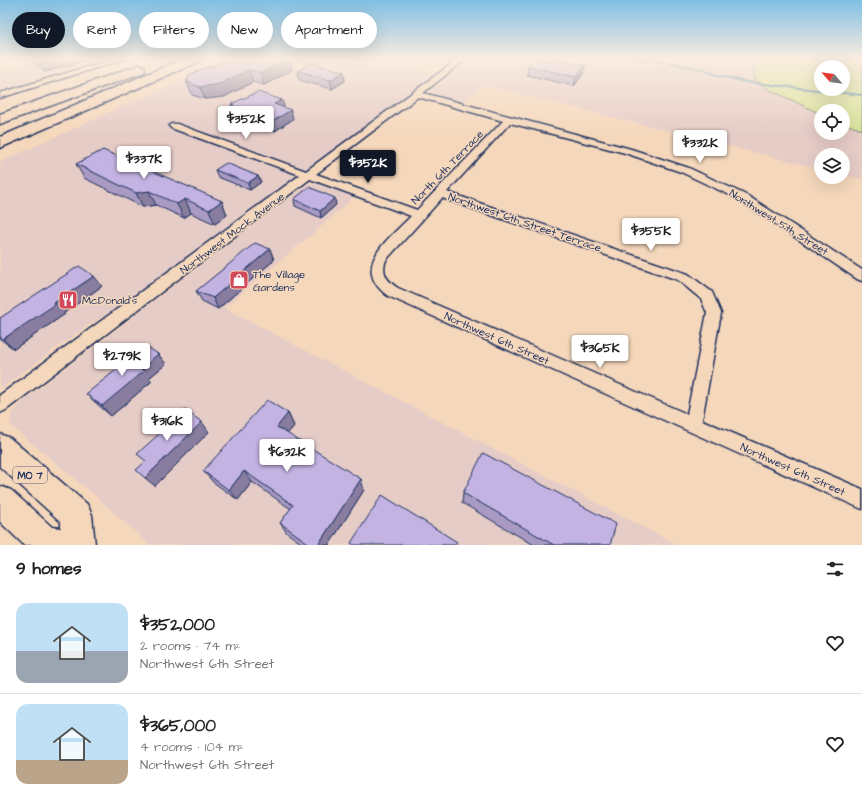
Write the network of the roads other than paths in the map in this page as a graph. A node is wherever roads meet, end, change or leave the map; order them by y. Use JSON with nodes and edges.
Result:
{"nodes":[{"id":1,"x":38,"y":84,"type":"edge"},
{"id":2,"x":77,"y":84,"type":"edge"},
{"id":3,"x":95,"y":84,"type":"edge"},
{"id":4,"x":120,"y":84,"type":"edge"},
{"id":5,"x":135,"y":84,"type":"edge"},
{"id":6,"x":431,"y":84,"type":"edge"},
{"id":7,"x":418,"y":94,"type":"junction"},
{"id":8,"x":0,"y":96,"type":"edge"},
{"id":9,"x":0,"y":108,"type":"edge"},
{"id":10,"x":0,"y":119,"type":"edge"},
{"id":11,"x":508,"y":120,"type":"junction"},
{"id":12,"x":174,"y":126,"type":"dead end"},
{"id":13,"x":0,"y":128,"type":"edge"},
{"id":14,"x":0,"y":143,"type":"edge"},
{"id":15,"x":310,"y":175,"type":"junction"},
{"id":16,"x":440,"y":193,"type":"junction"},
{"id":17,"x":418,"y":215,"type":"junction"},
{"id":18,"x":862,"y":276,"type":"edge"},
{"id":19,"x":0,"y":405,"type":"edge"},
{"id":20,"x":693,"y":425,"type":"junction"},
{"id":21,"x":0,"y":448,"type":"edge"},
{"id":22,"x":862,"y":499,"type":"edge"},
{"id":23,"x":0,"y":501,"type":"edge"},
{"id":24,"x":65,"y":545,"type":"edge"},
{"id":25,"x":79,"y":545,"type":"edge"}],
"edges":[{"from":1,"to":8,"type":"street"},
{"from":2,"to":9,"type":"highway"},
{"from":3,"to":10,"type":"highway"},
{"from":4,"to":13,"type":"highway"},
{"from":5,"to":14,"type":"highway"},
{"from":6,"to":7,"type":"street","name":"Northwest Mock Avenue"},
{"from":7,"to":11,"type":"street","name":"Northwest 5th Street"},
{"from":7,"to":15,"type":"street","name":"Northwest Mock Avenue"},
{"from":11,"to":16,"type":"street","name":"North 6th Terrace"},
{"from":11,"to":18,"type":"street","name":"Northwest 5th Street"},
{"from":12,"to":15,"type":"street"},
{"from":15,"to":17,"type":"street"},
{"from":15,"to":19,"type":"street","name":"Northwest Mock Avenue"},
{"from":16,"to":17,"type":"street","name":"North 6th Terrace"},
{"from":16,"to":20,"type":"street","name":"Northwest 6th Street Terrace"},
{"from":17,"to":20,"type":"street","name":"Northwest 6th Street"},
{"from":20,"to":22,"type":"street","name":"Northwest 6th Street"},
{"from":21,"to":25,"type":"main road","number":"MO 7"},
{"from":23,"to":24,"type":"main road"}]}
